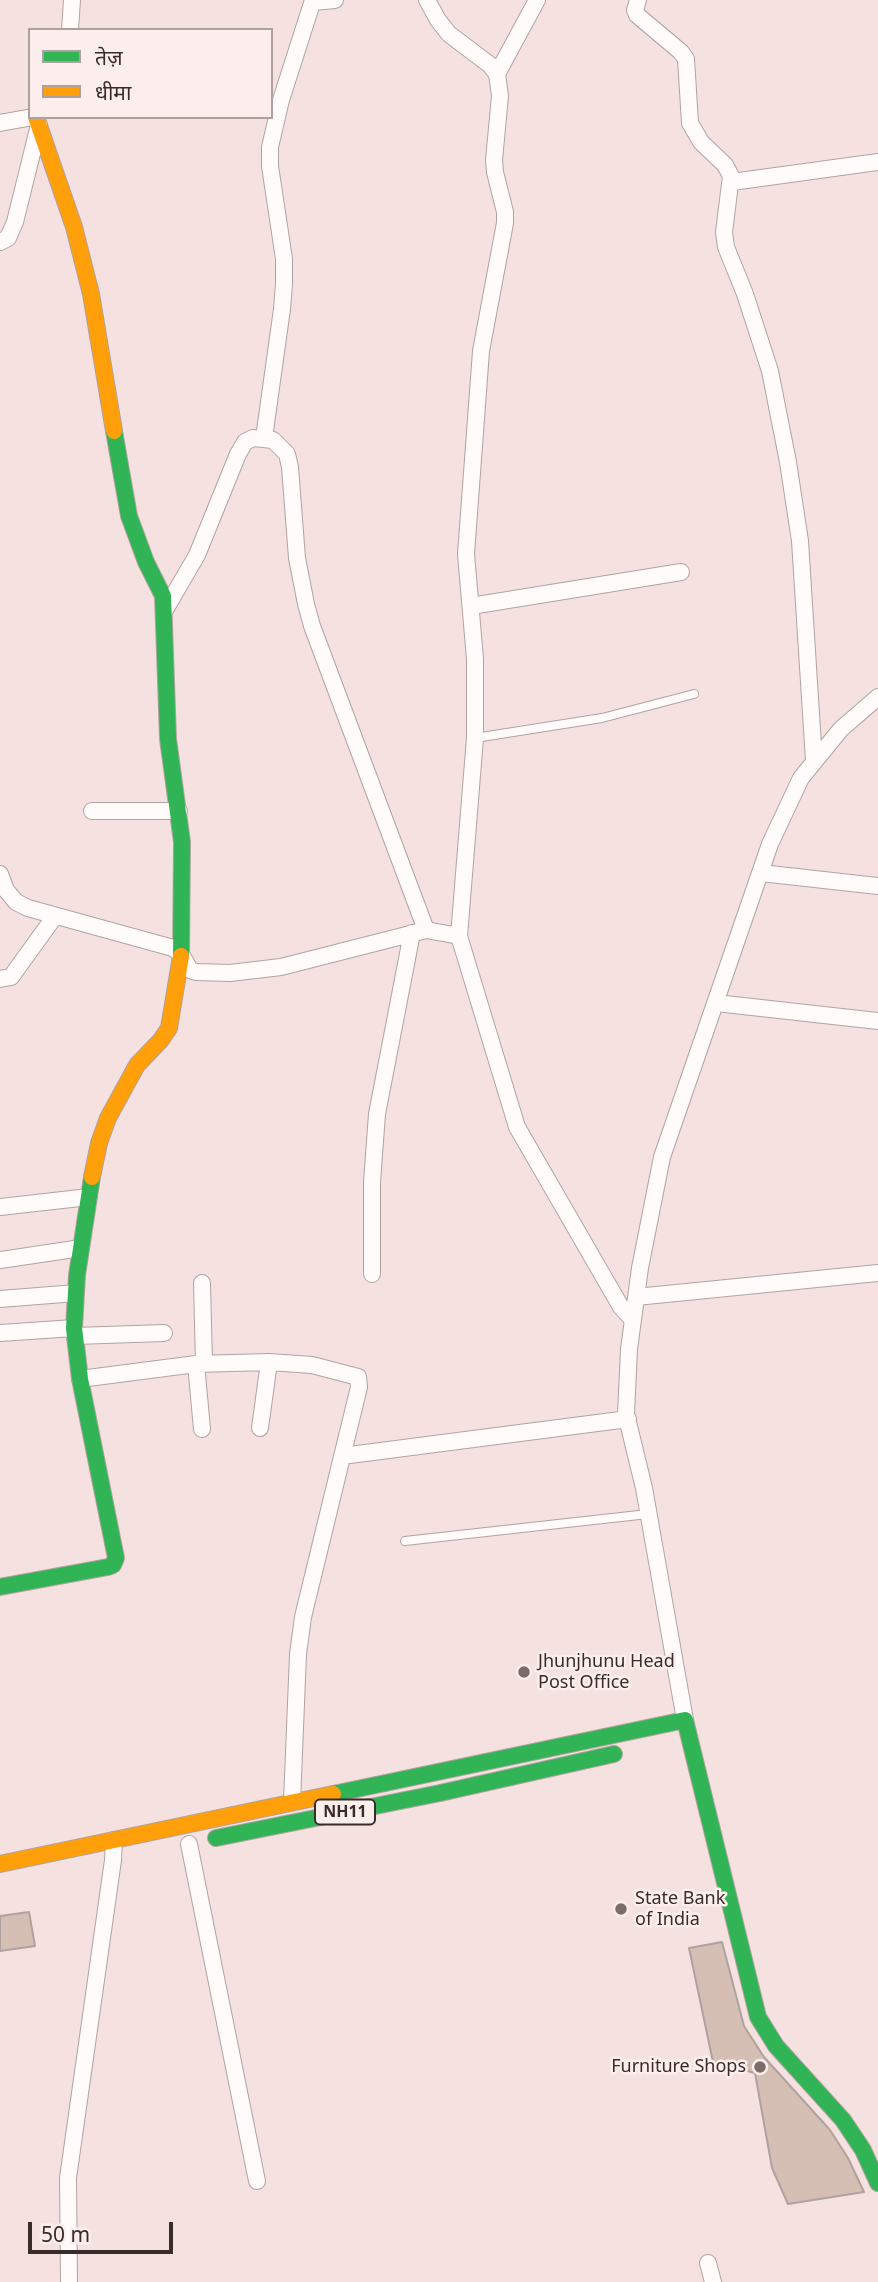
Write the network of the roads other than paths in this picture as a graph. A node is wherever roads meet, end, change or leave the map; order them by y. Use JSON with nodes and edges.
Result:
{"nodes":[{"id":1,"x":72,"y":0,"type":"edge"},
{"id":2,"x":335,"y":0,"type":"edge"},
{"id":3,"x":427,"y":0,"type":"edge"},
{"id":4,"x":537,"y":0,"type":"edge"},
{"id":5,"x":638,"y":0,"type":"edge"},
{"id":6,"x":313,"y":1,"type":"edge"},
{"id":7,"x":70,"y":28,"type":"edge"},
{"id":8,"x":497,"y":74,"type":"junction"},
{"id":9,"x":36,"y":120,"type":"edge"},
{"id":10,"x":0,"y":123,"type":"edge"},
{"id":11,"x":878,"y":162,"type":"edge"},
{"id":12,"x":732,"y":182,"type":"junction"},
{"id":13,"x":0,"y":242,"type":"edge"},
{"id":14,"x":264,"y":438,"type":"junction"},
{"id":15,"x":681,"y":572,"type":"dead end"},
{"id":16,"x":471,"y":606,"type":"junction"},
{"id":17,"x":165,"y":610,"type":"junction"},
{"id":18,"x":694,"y":694,"type":"dead end"},
{"id":19,"x":878,"y":697,"type":"edge"},
{"id":20,"x":475,"y":738,"type":"junction"},
{"id":21,"x":814,"y":761,"type":"junction"},
{"id":22,"x":92,"y":811,"type":"dead end"},
{"id":23,"x":179,"y":811,"type":"junction"},
{"id":24,"x":761,"y":873,"type":"junction"},
{"id":25,"x":0,"y":879,"type":"edge"},
{"id":26,"x":878,"y":886,"type":"edge"},
{"id":27,"x":55,"y":916,"type":"junction"},
{"id":28,"x":419,"y":931,"type":"junction"},
{"id":29,"x":459,"y":936,"type":"junction"},
{"id":30,"x":181,"y":954,"type":"junction"},
{"id":31,"x":0,"y":979,"type":"edge"},
{"id":32,"x":716,"y":1003,"type":"junction"},
{"id":33,"x":878,"y":1021,"type":"edge"},
{"id":34,"x":89,"y":1197,"type":"junction"},
{"id":35,"x":0,"y":1207,"type":"edge"},
{"id":36,"x":81,"y":1248,"type":"junction"},
{"id":37,"x":0,"y":1260,"type":"edge"},
{"id":38,"x":878,"y":1273,"type":"edge"},
{"id":39,"x":372,"y":1274,"type":"dead end"},
{"id":40,"x":201,"y":1283,"type":"dead end"},
{"id":41,"x":76,"y":1293,"type":"junction"},
{"id":42,"x":636,"y":1297,"type":"junction"},
{"id":43,"x":0,"y":1299,"type":"edge"},
{"id":44,"x":633,"y":1320,"type":"junction"},
{"id":45,"x":74,"y":1332,"type":"junction"},
{"id":46,"x":0,"y":1333,"type":"edge"},
{"id":47,"x":164,"y":1333,"type":"dead end"},
{"id":48,"x":269,"y":1362,"type":"junction"},
{"id":49,"x":200,"y":1364,"type":"junction"},
{"id":50,"x":80,"y":1380,"type":"junction"},
{"id":51,"x":628,"y":1419,"type":"junction"},
{"id":52,"x":260,"y":1428,"type":"dead end"},
{"id":53,"x":201,"y":1429,"type":"dead end"},
{"id":54,"x":342,"y":1456,"type":"junction"},
{"id":55,"x":649,"y":1514,"type":"junction"},
{"id":56,"x":405,"y":1541,"type":"dead end"},
{"id":57,"x":0,"y":1587,"type":"edge"},
{"id":58,"x":685,"y":1720,"type":"junction"},
{"id":59,"x":636,"y":1749,"type":"dead end"},
{"id":60,"x":292,"y":1802,"type":"junction"},
{"id":61,"x":114,"y":1840,"type":"junction"},
{"id":62,"x":182,"y":1845,"type":"joint"},
{"id":63,"x":0,"y":1864,"type":"edge"},
{"id":64,"x":257,"y":2181,"type":"dead end"},
{"id":65,"x":878,"y":2183,"type":"edge"},
{"id":66,"x":708,"y":2263,"type":"dead end"},
{"id":67,"x":69,"y":2282,"type":"edge"},
{"id":68,"x":713,"y":2282,"type":"edge"}],
"edges":[{"from":1,"to":7,"type":"street"},
{"from":2,"to":6,"type":"street"},
{"from":3,"to":8,"type":"street"},
{"from":4,"to":8,"type":"street"},
{"from":5,"to":12,"type":"street"},
{"from":6,"to":14,"type":"street"},
{"from":8,"to":16,"type":"street"},
{"from":9,"to":10,"type":"street"},
{"from":9,"to":13,"type":"street"},
{"from":9,"to":17,"type":"main road"},
{"from":11,"to":12,"type":"street"},
{"from":12,"to":21,"type":"street"},
{"from":14,"to":17,"type":"street"},
{"from":14,"to":28,"type":"street"},
{"from":15,"to":16,"type":"street"},
{"from":16,"to":20,"type":"street"},
{"from":17,"to":23,"type":"main road"},
{"from":18,"to":20,"type":"lane"},
{"from":19,"to":21,"type":"street"},
{"from":20,"to":29,"type":"street"},
{"from":21,"to":24,"type":"street"},
{"from":22,"to":23,"type":"street"},
{"from":23,"to":30,"type":"main road"},
{"from":24,"to":26,"type":"street"},
{"from":24,"to":32,"type":"street"},
{"from":25,"to":27,"type":"street"},
{"from":27,"to":30,"type":"street"},
{"from":27,"to":31,"type":"street"},
{"from":28,"to":29,"type":"street"},
{"from":28,"to":30,"type":"street"},
{"from":28,"to":39,"type":"street"},
{"from":29,"to":44,"type":"street"},
{"from":30,"to":34,"type":"main road"},
{"from":32,"to":33,"type":"street"},
{"from":32,"to":42,"type":"street"},
{"from":34,"to":35,"type":"street"},
{"from":34,"to":36,"type":"main road"},
{"from":36,"to":37,"type":"street"},
{"from":36,"to":41,"type":"main road"},
{"from":38,"to":42,"type":"street"},
{"from":40,"to":49,"type":"street"},
{"from":41,"to":43,"type":"street"},
{"from":41,"to":45,"type":"main road"},
{"from":42,"to":44,"type":"street"},
{"from":44,"to":51,"type":"street"},
{"from":45,"to":46,"type":"street"},
{"from":45,"to":47,"type":"street"},
{"from":45,"to":50,"type":"main road"},
{"from":48,"to":49,"type":"street"},
{"from":48,"to":52,"type":"street"},
{"from":48,"to":54,"type":"street"},
{"from":49,"to":50,"type":"street"},
{"from":49,"to":53,"type":"street"},
{"from":50,"to":57,"type":"main road"},
{"from":51,"to":54,"type":"street"},
{"from":51,"to":55,"type":"street"},
{"from":54,"to":60,"type":"street"},
{"from":55,"to":56,"type":"lane"},
{"from":55,"to":58,"type":"street"},
{"from":58,"to":60,"type":"main road","number":"NH11"},
{"from":58,"to":65,"type":"main road"},
{"from":59,"to":62,"type":"main road","number":"NH11"},
{"from":60,"to":61,"type":"main road","number":"NH11"},
{"from":61,"to":63,"type":"main road","number":"NH11"},
{"from":61,"to":67,"type":"street"},
{"from":62,"to":64,"type":"street"},
{"from":66,"to":68,"type":"street"}]}
